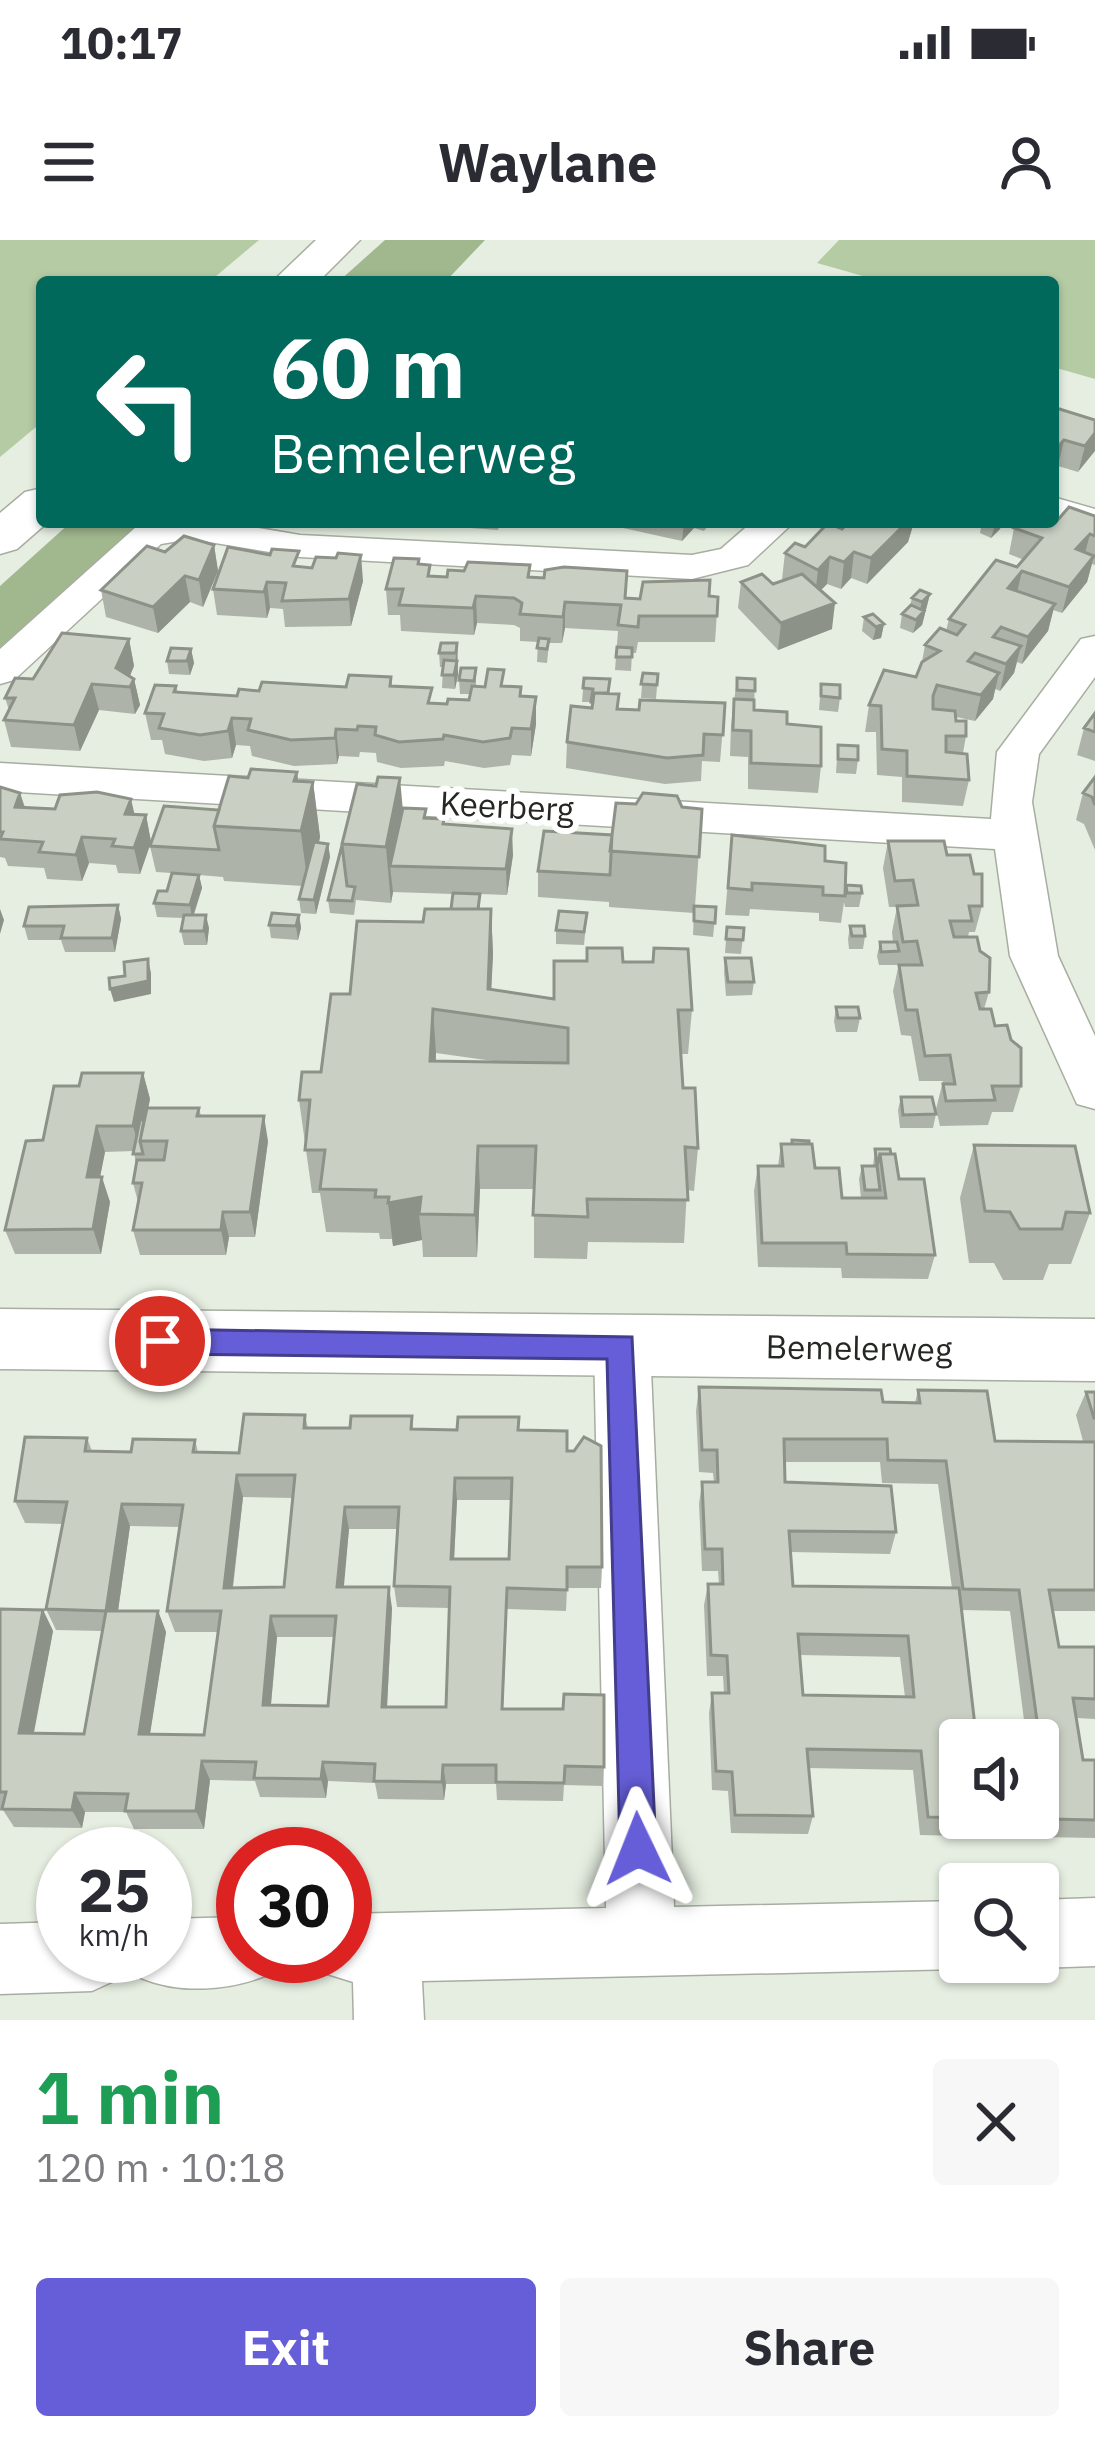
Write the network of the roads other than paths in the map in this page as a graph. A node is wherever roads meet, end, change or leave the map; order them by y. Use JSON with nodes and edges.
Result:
{"nodes":[{"id":1,"x":340,"y":240,"type":"edge"},
{"id":2,"x":299,"y":276,"type":"edge"},
{"id":3,"x":36,"y":507,"type":"edge"},
{"id":4,"x":1059,"y":510,"type":"edge"},
{"id":5,"x":1095,"y":521,"type":"edge"},
{"id":6,"x":170,"y":528,"type":"edge"},
{"id":7,"x":170,"y":528,"type":"edge"},
{"id":8,"x":768,"y":528,"type":"edge"},
{"id":9,"x":0,"y":539,"type":"edge"},
{"id":10,"x":1095,"y":648,"type":"edge"},
{"id":11,"x":0,"y":671,"type":"edge"},
{"id":12,"x":0,"y":777,"type":"edge"},
{"id":13,"x":1013,"y":835,"type":"junction"},
{"id":14,"x":1091,"y":1072,"type":"edge"},
{"id":15,"x":0,"y":1339,"type":"edge"},
{"id":16,"x":622,"y":1346,"type":"junction"},
{"id":17,"x":1095,"y":1350,"type":"edge"},
{"id":18,"x":1095,"y":1933,"type":"edge"},
{"id":19,"x":1059,"y":1934,"type":"edge"},
{"id":20,"x":939,"y":1935,"type":"edge"},
{"id":21,"x":641,"y":1942,"type":"junction"},
{"id":22,"x":372,"y":1948,"type":"edge"},
{"id":23,"x":36,"y":1958,"type":"edge"},
{"id":24,"x":0,"y":1959,"type":"edge"},
{"id":25,"x":372,"y":1967,"type":"edge"},
{"id":26,"x":389,"y":2020,"type":"edge"}],
"edges":[{"from":1,"to":2,"type":"street"},
{"from":3,"to":9,"type":"street"},
{"from":4,"to":5,"type":"street"},
{"from":6,"to":11,"type":"street"},
{"from":7,"to":8,"type":"street"},
{"from":10,"to":13,"type":"street"},
{"from":12,"to":13,"type":"street","name":"Keerberg"},
{"from":13,"to":14,"type":"street"},
{"from":15,"to":16,"type":"street","name":"Bemelerweg"},
{"from":16,"to":17,"type":"street","name":"Bemelerweg"},
{"from":16,"to":21,"type":"street"},
{"from":18,"to":19,"type":"street"},
{"from":20,"to":21,"type":"street"},
{"from":21,"to":22,"type":"street"},
{"from":23,"to":24,"type":"street"},
{"from":25,"to":26,"type":"street"}]}
